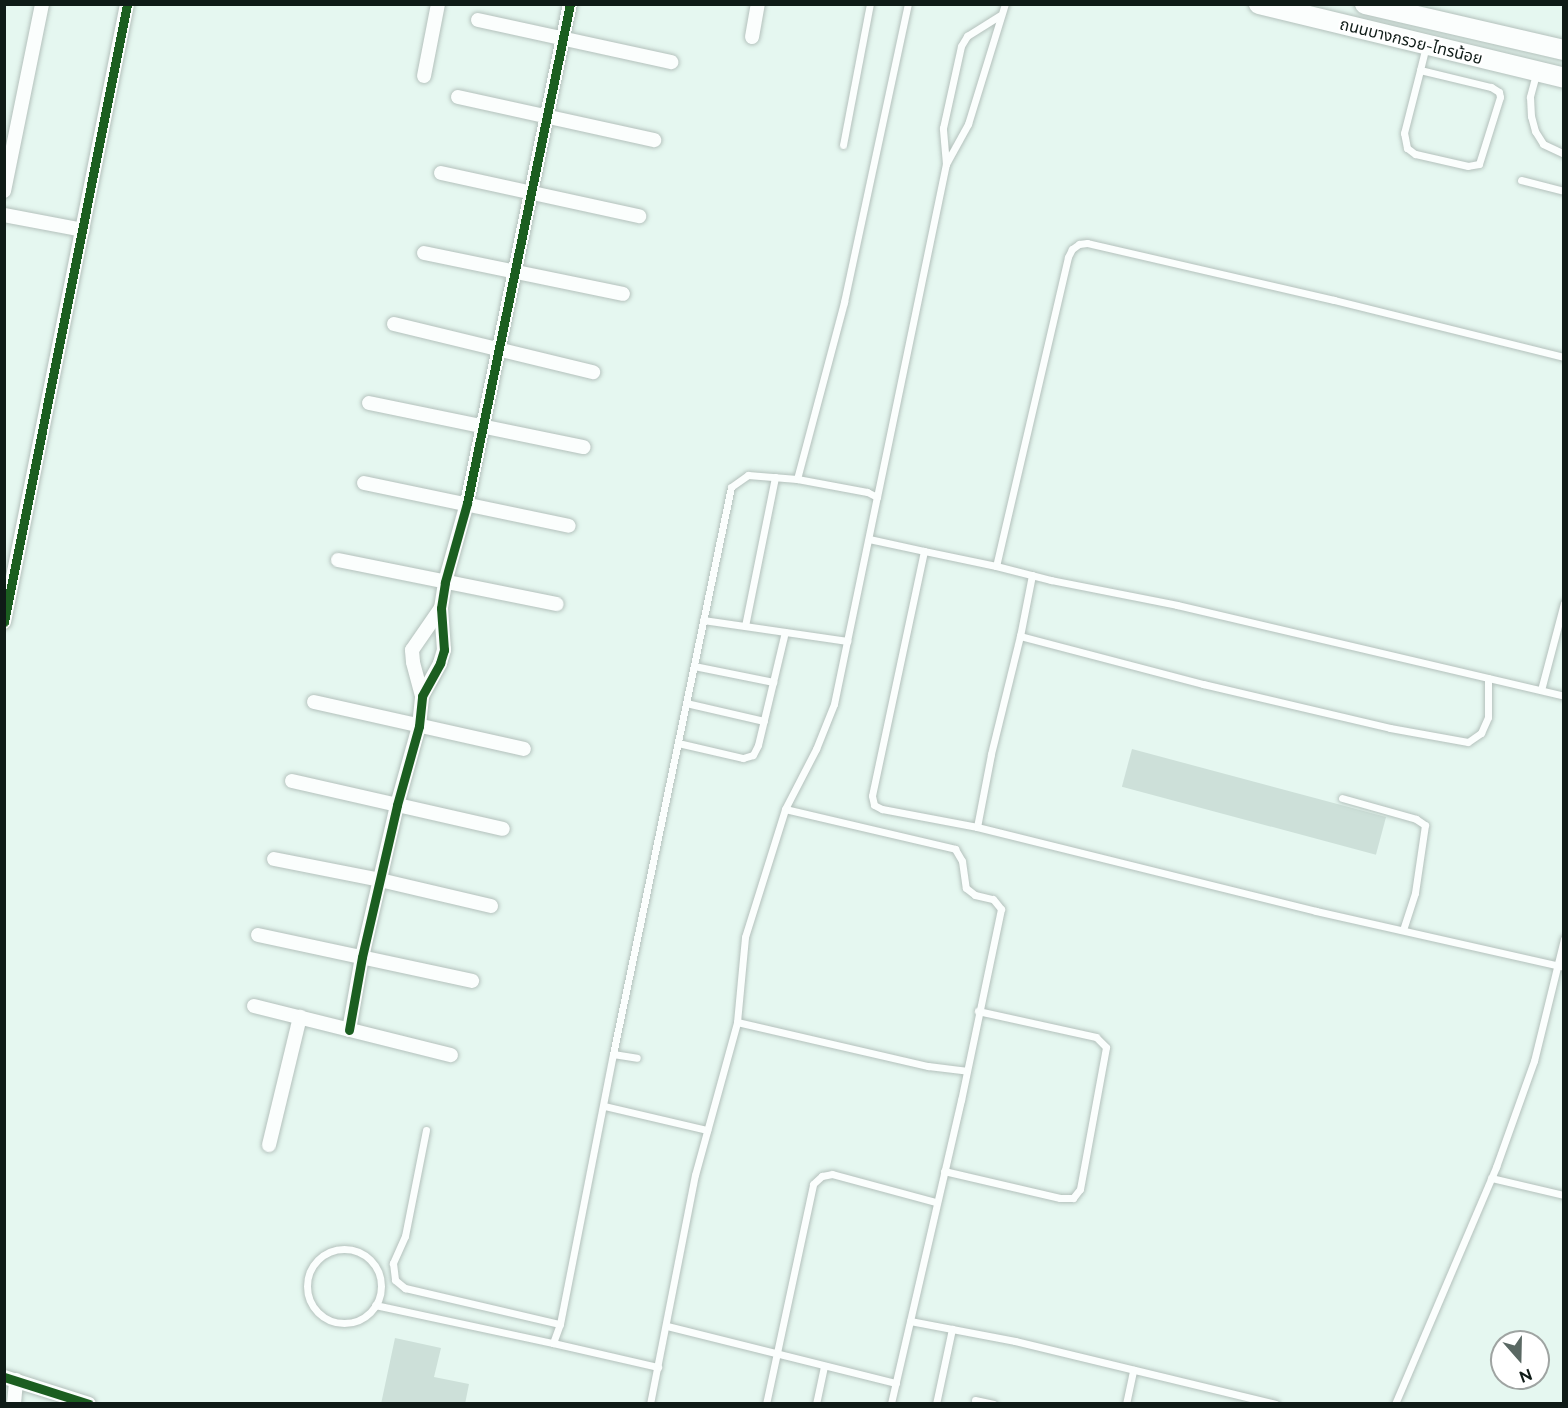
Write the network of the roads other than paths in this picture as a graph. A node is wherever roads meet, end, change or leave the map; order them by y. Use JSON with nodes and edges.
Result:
{"nodes":[{"id":1,"x":42,"y":4,"type":"edge"},
{"id":2,"x":127,"y":4,"type":"edge"},
{"id":3,"x":438,"y":4,"type":"edge"},
{"id":4,"x":570,"y":4,"type":"edge"},
{"id":5,"x":758,"y":4,"type":"edge"},
{"id":6,"x":870,"y":4,"type":"edge"},
{"id":7,"x":908,"y":4,"type":"edge"},
{"id":8,"x":1005,"y":4,"type":"edge"},
{"id":9,"x":1259,"y":4,"type":"edge"},
{"id":10,"x":1365,"y":4,"type":"edge"},
{"id":11,"x":1000,"y":15,"type":"junction"},
{"id":12,"x":477,"y":20,"type":"dead end"},
{"id":13,"x":752,"y":37,"type":"dead end"},
{"id":14,"x":564,"y":39,"type":"junction"},
{"id":15,"x":1426,"y":46,"type":"junction"},
{"id":16,"x":1563,"y":50,"type":"edge"},
{"id":17,"x":672,"y":62,"type":"dead end"},
{"id":18,"x":1420,"y":70,"type":"junction"},
{"id":19,"x":1536,"y":71,"type":"junction"},
{"id":20,"x":424,"y":76,"type":"dead end"},
{"id":21,"x":1563,"y":78,"type":"edge"},
{"id":22,"x":458,"y":97,"type":"dead end"},
{"id":23,"x":548,"y":116,"type":"junction"},
{"id":24,"x":654,"y":140,"type":"dead end"},
{"id":25,"x":843,"y":145,"type":"dead end"},
{"id":26,"x":1563,"y":154,"type":"edge"},
{"id":27,"x":946,"y":164,"type":"junction"},
{"id":28,"x":441,"y":173,"type":"dead end"},
{"id":29,"x":1521,"y":180,"type":"dead end"},
{"id":30,"x":4,"y":191,"type":"edge"},
{"id":31,"x":1563,"y":191,"type":"edge"},
{"id":32,"x":532,"y":192,"type":"junction"},
{"id":33,"x":4,"y":215,"type":"edge"},
{"id":34,"x":639,"y":216,"type":"dead end"},
{"id":35,"x":83,"y":230,"type":"junction"},
{"id":36,"x":424,"y":253,"type":"dead end"},
{"id":37,"x":515,"y":270,"type":"junction"},
{"id":38,"x":623,"y":294,"type":"dead end"},
{"id":39,"x":394,"y":324,"type":"dead end"},
{"id":40,"x":498,"y":350,"type":"junction"},
{"id":41,"x":1563,"y":357,"type":"edge"},
{"id":42,"x":593,"y":372,"type":"dead end"},
{"id":43,"x":369,"y":403,"type":"dead end"},
{"id":44,"x":483,"y":427,"type":"junction"},
{"id":45,"x":584,"y":447,"type":"dead end"},
{"id":46,"x":775,"y":477,"type":"junction"},
{"id":47,"x":797,"y":478,"type":"junction"},
{"id":48,"x":364,"y":483,"type":"dead end"},
{"id":49,"x":877,"y":497,"type":"junction"},
{"id":50,"x":467,"y":503,"type":"junction"},
{"id":51,"x":569,"y":526,"type":"dead end"},
{"id":52,"x":869,"y":539,"type":"junction"},
{"id":53,"x":924,"y":551,"type":"junction"},
{"id":54,"x":338,"y":560,"type":"dead end"},
{"id":55,"x":996,"y":566,"type":"junction"},
{"id":56,"x":1032,"y":575,"type":"junction"},
{"id":57,"x":446,"y":582,"type":"junction"},
{"id":58,"x":1563,"y":603,"type":"edge"},
{"id":59,"x":557,"y":604,"type":"dead end"},
{"id":60,"x":6,"y":605,"type":"edge"},
{"id":61,"x":441,"y":608,"type":"junction"},
{"id":62,"x":704,"y":620,"type":"junction"},
{"id":63,"x":4,"y":622,"type":"edge"},
{"id":64,"x":745,"y":626,"type":"junction"},
{"id":65,"x":785,"y":632,"type":"junction"},
{"id":66,"x":1020,"y":636,"type":"junction"},
{"id":67,"x":848,"y":641,"type":"junction"},
{"id":68,"x":694,"y":666,"type":"junction"},
{"id":69,"x":1488,"y":678,"type":"junction"},
{"id":70,"x":773,"y":681,"type":"junction"},
{"id":71,"x":1541,"y":690,"type":"junction"},
{"id":72,"x":422,"y":696,"type":"junction"},
{"id":73,"x":1563,"y":696,"type":"edge"},
{"id":74,"x":314,"y":702,"type":"dead end"},
{"id":75,"x":686,"y":703,"type":"junction"},
{"id":76,"x":764,"y":721,"type":"junction"},
{"id":77,"x":419,"y":726,"type":"junction"},
{"id":78,"x":678,"y":743,"type":"junction"},
{"id":79,"x":524,"y":749,"type":"dead end"},
{"id":80,"x":292,"y":781,"type":"dead end"},
{"id":81,"x":1342,"y":798,"type":"dead end"},
{"id":82,"x":397,"y":805,"type":"junction"},
{"id":83,"x":785,"y":809,"type":"junction"},
{"id":84,"x":977,"y":827,"type":"junction"},
{"id":85,"x":503,"y":829,"type":"dead end"},
{"id":86,"x":274,"y":860,"type":"dead end"},
{"id":87,"x":380,"y":880,"type":"junction"},
{"id":88,"x":491,"y":906,"type":"dead end"},
{"id":89,"x":1403,"y":929,"type":"junction"},
{"id":90,"x":258,"y":935,"type":"dead end"},
{"id":91,"x":1563,"y":939,"type":"edge"},
{"id":92,"x":362,"y":957,"type":"junction"},
{"id":93,"x":1560,"y":966,"type":"edge"},
{"id":94,"x":472,"y":981,"type":"dead end"},
{"id":95,"x":254,"y":1006,"type":"dead end"},
{"id":96,"x":978,"y":1011,"type":"junction"},
{"id":97,"x":300,"y":1017,"type":"junction"},
{"id":98,"x":736,"y":1023,"type":"junction"},
{"id":99,"x":349,"y":1030,"type":"junction"},
{"id":100,"x":613,"y":1054,"type":"junction"},
{"id":101,"x":451,"y":1055,"type":"dead end"},
{"id":102,"x":637,"y":1058,"type":"dead end"},
{"id":103,"x":966,"y":1071,"type":"junction"},
{"id":104,"x":604,"y":1106,"type":"junction"},
{"id":105,"x":426,"y":1130,"type":"dead end"},
{"id":106,"x":707,"y":1130,"type":"junction"},
{"id":107,"x":269,"y":1145,"type":"dead end"},
{"id":108,"x":944,"y":1171,"type":"junction"},
{"id":109,"x":1491,"y":1178,"type":"junction"},
{"id":110,"x":1563,"y":1195,"type":"edge"},
{"id":111,"x":936,"y":1202,"type":"junction"},
{"id":112,"x":375,"y":1305,"type":"junction"},
{"id":113,"x":910,"y":1321,"type":"junction"},
{"id":114,"x":560,"y":1324,"type":"junction"},
{"id":115,"x":667,"y":1326,"type":"junction"},
{"id":116,"x":951,"y":1329,"type":"junction"},
{"id":117,"x":553,"y":1343,"type":"junction"},
{"id":118,"x":776,"y":1355,"type":"junction"},
{"id":119,"x":824,"y":1366,"type":"junction"},
{"id":120,"x":658,"y":1367,"type":"junction"},
{"id":121,"x":1133,"y":1370,"type":"junction"},
{"id":122,"x":10,"y":1379,"type":"edge"},
{"id":123,"x":896,"y":1383,"type":"junction"},
{"id":124,"x":975,"y":1400,"type":"dead end"},
{"id":125,"x":1246,"y":1400,"type":"edge"},
{"id":126,"x":14,"y":1404,"type":"edge"},
{"id":127,"x":89,"y":1404,"type":"edge"},
{"id":128,"x":650,"y":1404,"type":"edge"},
{"id":129,"x":765,"y":1404,"type":"edge"},
{"id":130,"x":816,"y":1404,"type":"edge"},
{"id":131,"x":891,"y":1404,"type":"edge"},
{"id":132,"x":936,"y":1404,"type":"edge"},
{"id":133,"x":993,"y":1404,"type":"edge"},
{"id":134,"x":1126,"y":1404,"type":"edge"},
{"id":135,"x":1275,"y":1404,"type":"edge"},
{"id":136,"x":1395,"y":1404,"type":"edge"}],
"edges":[{"from":1,"to":30,"type":"street"},
{"from":2,"to":35,"type":"street"},
{"from":3,"to":20,"type":"street"},
{"from":4,"to":14,"type":"street"},
{"from":5,"to":13,"type":"street"},
{"from":6,"to":25,"type":"lane"},
{"from":7,"to":47,"type":"lane"},
{"from":8,"to":11,"type":"lane"},
{"from":9,"to":15,"type":"main road","name":"ถนนบางกรวย-ไทรน้อย"},
{"from":10,"to":16,"type":"main road","name":"ถนนบางกรวย-ไทรน้อย"},
{"from":11,"to":27,"type":"lane"},
{"from":11,"to":27,"type":"lane"},
{"from":12,"to":14,"type":"street"},
{"from":14,"to":17,"type":"street"},
{"from":14,"to":23,"type":"street"},
{"from":15,"to":18,"type":"lane"},
{"from":15,"to":19,"type":"main road","name":"ถนนบางกรวย-ไทรน้อย"},
{"from":18,"to":18,"type":"lane"},
{"from":19,"to":21,"type":"main road","name":"ถนนบางกรวย-ไทรน้อย"},
{"from":19,"to":26,"type":"lane"},
{"from":22,"to":23,"type":"street"},
{"from":23,"to":24,"type":"street"},
{"from":23,"to":32,"type":"street"},
{"from":27,"to":49,"type":"lane"},
{"from":28,"to":32,"type":"street"},
{"from":29,"to":31,"type":"lane"},
{"from":32,"to":34,"type":"street"},
{"from":32,"to":37,"type":"street"},
{"from":33,"to":35,"type":"street"},
{"from":35,"to":60,"type":"street"},
{"from":36,"to":37,"type":"street"},
{"from":37,"to":38,"type":"street"},
{"from":37,"to":40,"type":"street"},
{"from":39,"to":40,"type":"street"},
{"from":40,"to":42,"type":"street"},
{"from":40,"to":44,"type":"street"},
{"from":41,"to":55,"type":"lane"},
{"from":43,"to":44,"type":"street"},
{"from":44,"to":45,"type":"street"},
{"from":44,"to":50,"type":"street"},
{"from":46,"to":47,"type":"lane"},
{"from":46,"to":62,"type":"lane"},
{"from":46,"to":64,"type":"lane"},
{"from":47,"to":49,"type":"lane"},
{"from":48,"to":50,"type":"street"},
{"from":49,"to":52,"type":"lane"},
{"from":50,"to":51,"type":"street"},
{"from":50,"to":57,"type":"street"},
{"from":52,"to":53,"type":"lane"},
{"from":52,"to":67,"type":"lane"},
{"from":53,"to":55,"type":"lane"},
{"from":53,"to":84,"type":"lane"},
{"from":54,"to":57,"type":"street"},
{"from":55,"to":56,"type":"lane"},
{"from":56,"to":66,"type":"lane"},
{"from":56,"to":69,"type":"lane"},
{"from":57,"to":59,"type":"street"},
{"from":57,"to":61,"type":"street"},
{"from":58,"to":71,"type":"lane"},
{"from":60,"to":63,"type":"street"},
{"from":61,"to":72,"type":"street"},
{"from":61,"to":72,"type":"street"},
{"from":62,"to":64,"type":"lane"},
{"from":62,"to":68,"type":"lane"},
{"from":64,"to":65,"type":"lane"},
{"from":65,"to":67,"type":"lane"},
{"from":65,"to":70,"type":"lane"},
{"from":66,"to":69,"type":"lane"},
{"from":66,"to":84,"type":"lane"},
{"from":67,"to":83,"type":"lane"},
{"from":68,"to":70,"type":"lane"},
{"from":68,"to":75,"type":"lane"},
{"from":69,"to":71,"type":"lane"},
{"from":70,"to":76,"type":"lane"},
{"from":71,"to":73,"type":"lane"},
{"from":72,"to":77,"type":"street"},
{"from":74,"to":77,"type":"street"},
{"from":75,"to":76,"type":"lane"},
{"from":75,"to":78,"type":"lane"},
{"from":76,"to":78,"type":"lane"},
{"from":77,"to":79,"type":"street"},
{"from":77,"to":82,"type":"street"},
{"from":78,"to":100,"type":"lane"},
{"from":80,"to":82,"type":"street"},
{"from":81,"to":89,"type":"lane"},
{"from":82,"to":85,"type":"street"},
{"from":82,"to":87,"type":"street"},
{"from":83,"to":96,"type":"lane"},
{"from":83,"to":98,"type":"lane"},
{"from":84,"to":89,"type":"lane"},
{"from":86,"to":87,"type":"street"},
{"from":87,"to":88,"type":"street"},
{"from":87,"to":92,"type":"street"},
{"from":89,"to":93,"type":"lane"},
{"from":90,"to":92,"type":"street"},
{"from":91,"to":93,"type":"lane"},
{"from":92,"to":94,"type":"street"},
{"from":92,"to":99,"type":"street"},
{"from":93,"to":109,"type":"lane"},
{"from":95,"to":97,"type":"street"},
{"from":96,"to":103,"type":"lane"},
{"from":96,"to":108,"type":"lane"},
{"from":97,"to":99,"type":"street"},
{"from":97,"to":107,"type":"street"},
{"from":98,"to":103,"type":"lane"},
{"from":98,"to":106,"type":"lane"},
{"from":99,"to":101,"type":"street"},
{"from":100,"to":102,"type":"lane"},
{"from":100,"to":104,"type":"lane"},
{"from":103,"to":108,"type":"lane"},
{"from":104,"to":106,"type":"lane"},
{"from":104,"to":114,"type":"lane"},
{"from":105,"to":114,"type":"lane"},
{"from":106,"to":115,"type":"lane"},
{"from":108,"to":111,"type":"lane"},
{"from":109,"to":110,"type":"lane"},
{"from":109,"to":136,"type":"lane"},
{"from":111,"to":113,"type":"lane"},
{"from":111,"to":118,"type":"lane"},
{"from":112,"to":112,"type":"lane"},
{"from":112,"to":117,"type":"lane"},
{"from":113,"to":116,"type":"lane"},
{"from":113,"to":123,"type":"lane"},
{"from":114,"to":117,"type":"lane"},
{"from":115,"to":118,"type":"lane"},
{"from":115,"to":120,"type":"lane"},
{"from":116,"to":121,"type":"lane"},
{"from":116,"to":132,"type":"lane"},
{"from":117,"to":120,"type":"lane"},
{"from":118,"to":119,"type":"lane"},
{"from":118,"to":129,"type":"lane"},
{"from":119,"to":123,"type":"lane"},
{"from":119,"to":130,"type":"lane"},
{"from":120,"to":128,"type":"lane"},
{"from":121,"to":125,"type":"lane"},
{"from":121,"to":134,"type":"lane"},
{"from":122,"to":126,"type":"street"},
{"from":122,"to":127,"type":"street"},
{"from":123,"to":131,"type":"lane"},
{"from":124,"to":133,"type":"lane"},
{"from":125,"to":135,"type":"lane"}]}
